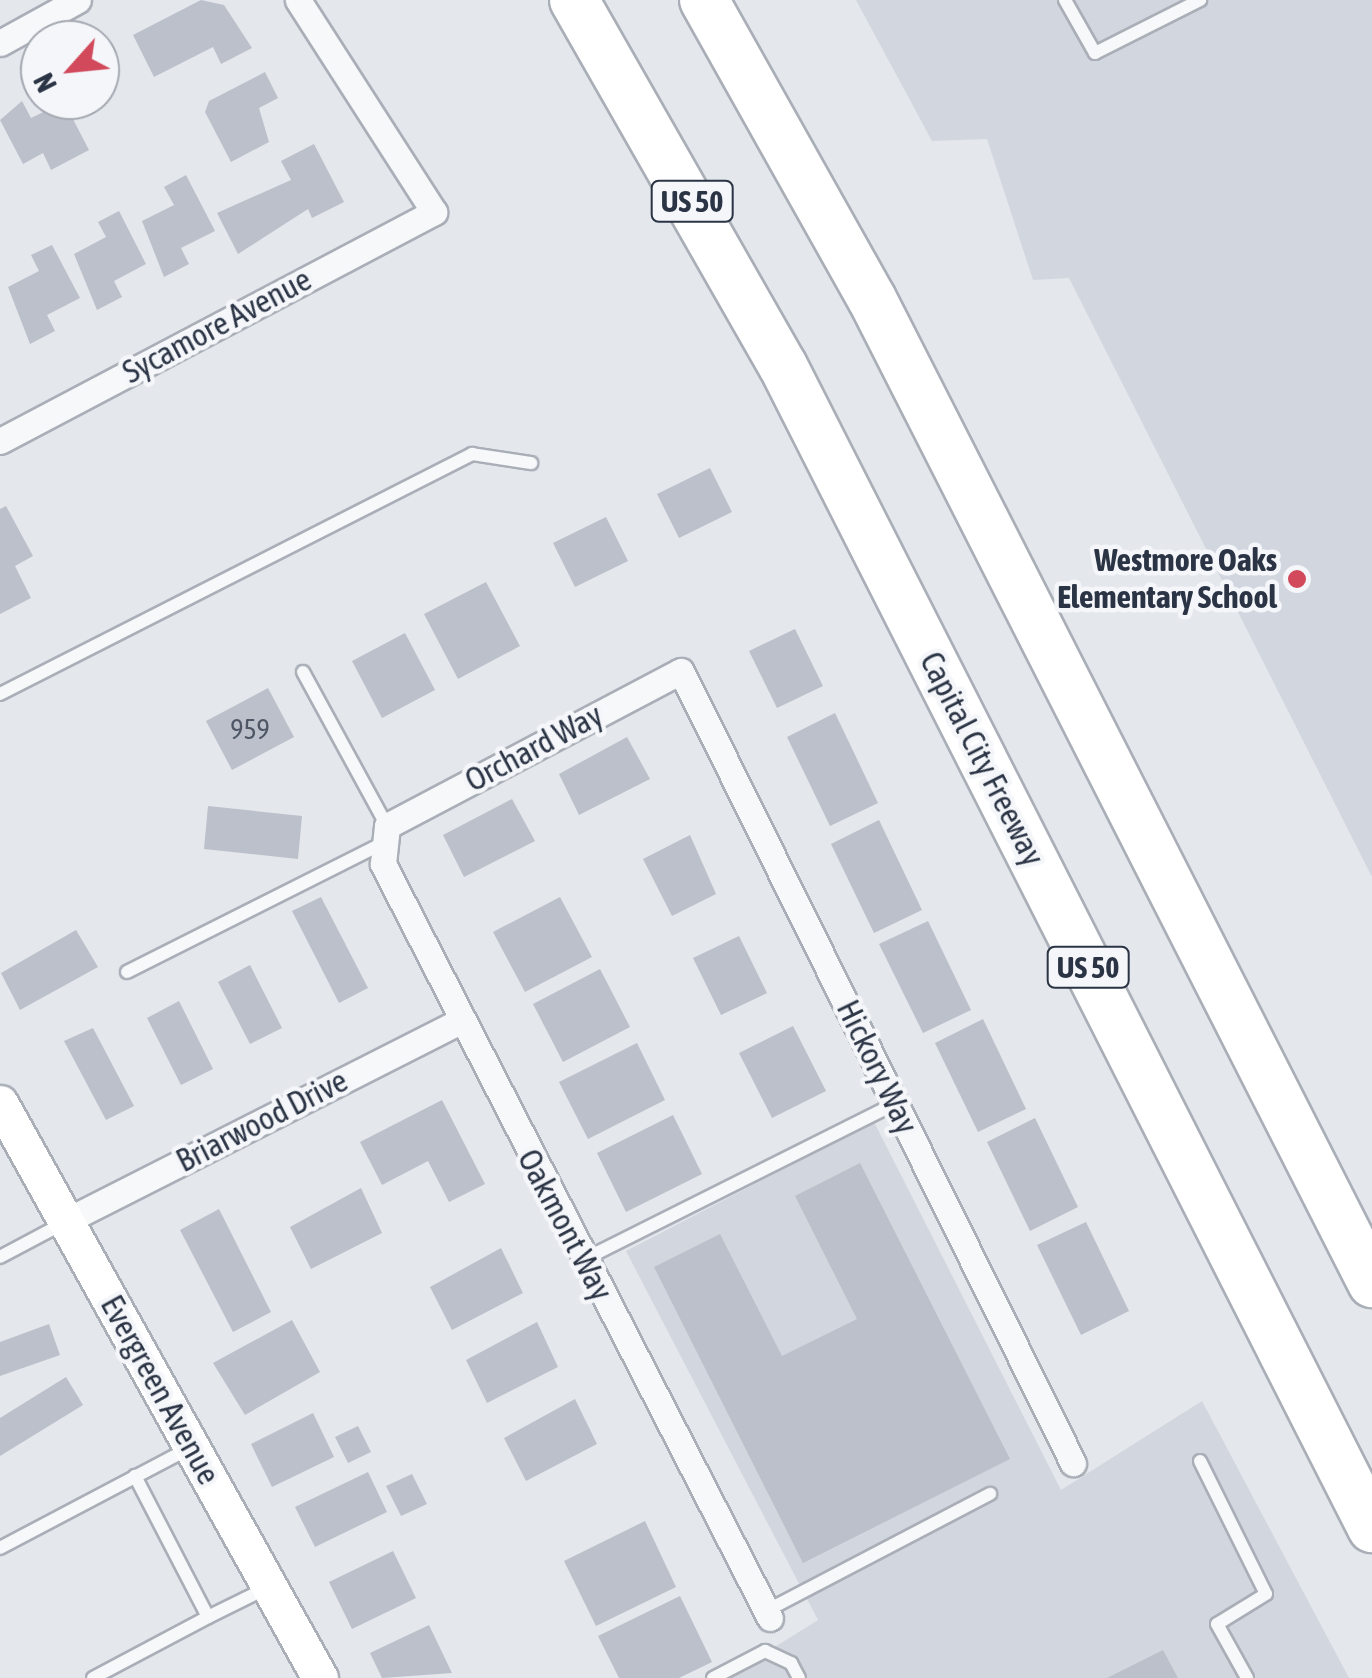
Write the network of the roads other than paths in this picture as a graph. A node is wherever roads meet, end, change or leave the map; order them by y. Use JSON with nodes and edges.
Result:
{"nodes":[{"id":1,"x":78,"y":0,"type":"edge"},
{"id":2,"x":298,"y":0,"type":"edge"},
{"id":3,"x":574,"y":0,"type":"edge"},
{"id":4,"x":704,"y":0,"type":"edge"},
{"id":5,"x":1065,"y":0,"type":"edge"},
{"id":6,"x":1200,"y":0,"type":"edge"},
{"id":7,"x":0,"y":43,"type":"edge"},
{"id":8,"x":0,"y":440,"type":"edge"},
{"id":9,"x":530,"y":464,"type":"dead end"},
{"id":10,"x":682,"y":671,"type":"joint"},
{"id":11,"x":303,"y":672,"type":"dead end"},
{"id":12,"x":0,"y":694,"type":"edge"},
{"id":13,"x":386,"y":834,"type":"junction"},
{"id":14,"x":127,"y":972,"type":"dead end"},
{"id":15,"x":459,"y":1022,"type":"junction"},
{"id":16,"x":0,"y":1103,"type":"edge"},
{"id":17,"x":896,"y":1104,"type":"junction"},
{"id":18,"x":66,"y":1222,"type":"junction"},
{"id":19,"x":0,"y":1256,"type":"edge"},
{"id":20,"x":583,"y":1260,"type":"junction"},
{"id":21,"x":1372,"y":1284,"type":"edge"},
{"id":22,"x":192,"y":1447,"type":"junction"},
{"id":23,"x":1200,"y":1461,"type":"dead end"},
{"id":24,"x":1072,"y":1463,"type":"dead end"},
{"id":25,"x":134,"y":1476,"type":"junction"},
{"id":26,"x":990,"y":1494,"type":"dead end"},
{"id":27,"x":1372,"y":1528,"type":"edge"},
{"id":28,"x":0,"y":1548,"type":"edge"},
{"id":29,"x":270,"y":1586,"type":"junction"},
{"id":30,"x":768,"y":1614,"type":"joint"},
{"id":31,"x":208,"y":1617,"type":"junction"},
{"id":32,"x":92,"y":1678,"type":"edge"},
{"id":33,"x":320,"y":1678,"type":"edge"},
{"id":34,"x":714,"y":1678,"type":"edge"},
{"id":35,"x":799,"y":1678,"type":"edge"},
{"id":36,"x":1247,"y":1678,"type":"edge"}],
"edges":[{"from":1,"to":7,"type":"street"},
{"from":2,"to":8,"type":"street","name":"Sycamore Avenue"},
{"from":3,"to":27,"type":"highway","name":"Capital City Freeway","number":"US 50"},
{"from":4,"to":21,"type":"highway"},
{"from":5,"to":6,"type":"lane"},
{"from":9,"to":12,"type":"lane"},
{"from":10,"to":13,"type":"street","name":"Orchard Way"},
{"from":10,"to":17,"type":"street","name":"Hickory Way"},
{"from":11,"to":13,"type":"lane"},
{"from":13,"to":14,"type":"lane"},
{"from":13,"to":15,"type":"street","name":"Oakmont Way"},
{"from":15,"to":18,"type":"street","name":"Briarwood Drive"},
{"from":15,"to":20,"type":"street","name":"Oakmont Way"},
{"from":16,"to":18,"type":"street","name":"Evergreen Avenue"},
{"from":17,"to":20,"type":"lane"},
{"from":17,"to":24,"type":"street","name":"Hickory Way"},
{"from":18,"to":19,"type":"lane"},
{"from":18,"to":22,"type":"street","name":"Evergreen Avenue"},
{"from":20,"to":30,"type":"street","name":"Oakmont Way"},
{"from":22,"to":25,"type":"lane"},
{"from":22,"to":29,"type":"street","name":"Evergreen Avenue"},
{"from":23,"to":36,"type":"lane"},
{"from":25,"to":28,"type":"lane"},
{"from":25,"to":31,"type":"lane"},
{"from":26,"to":30,"type":"lane"},
{"from":29,"to":31,"type":"lane"},
{"from":29,"to":33,"type":"street","name":"Evergreen Avenue"},
{"from":31,"to":32,"type":"lane"},
{"from":34,"to":35,"type":"lane"}]}
